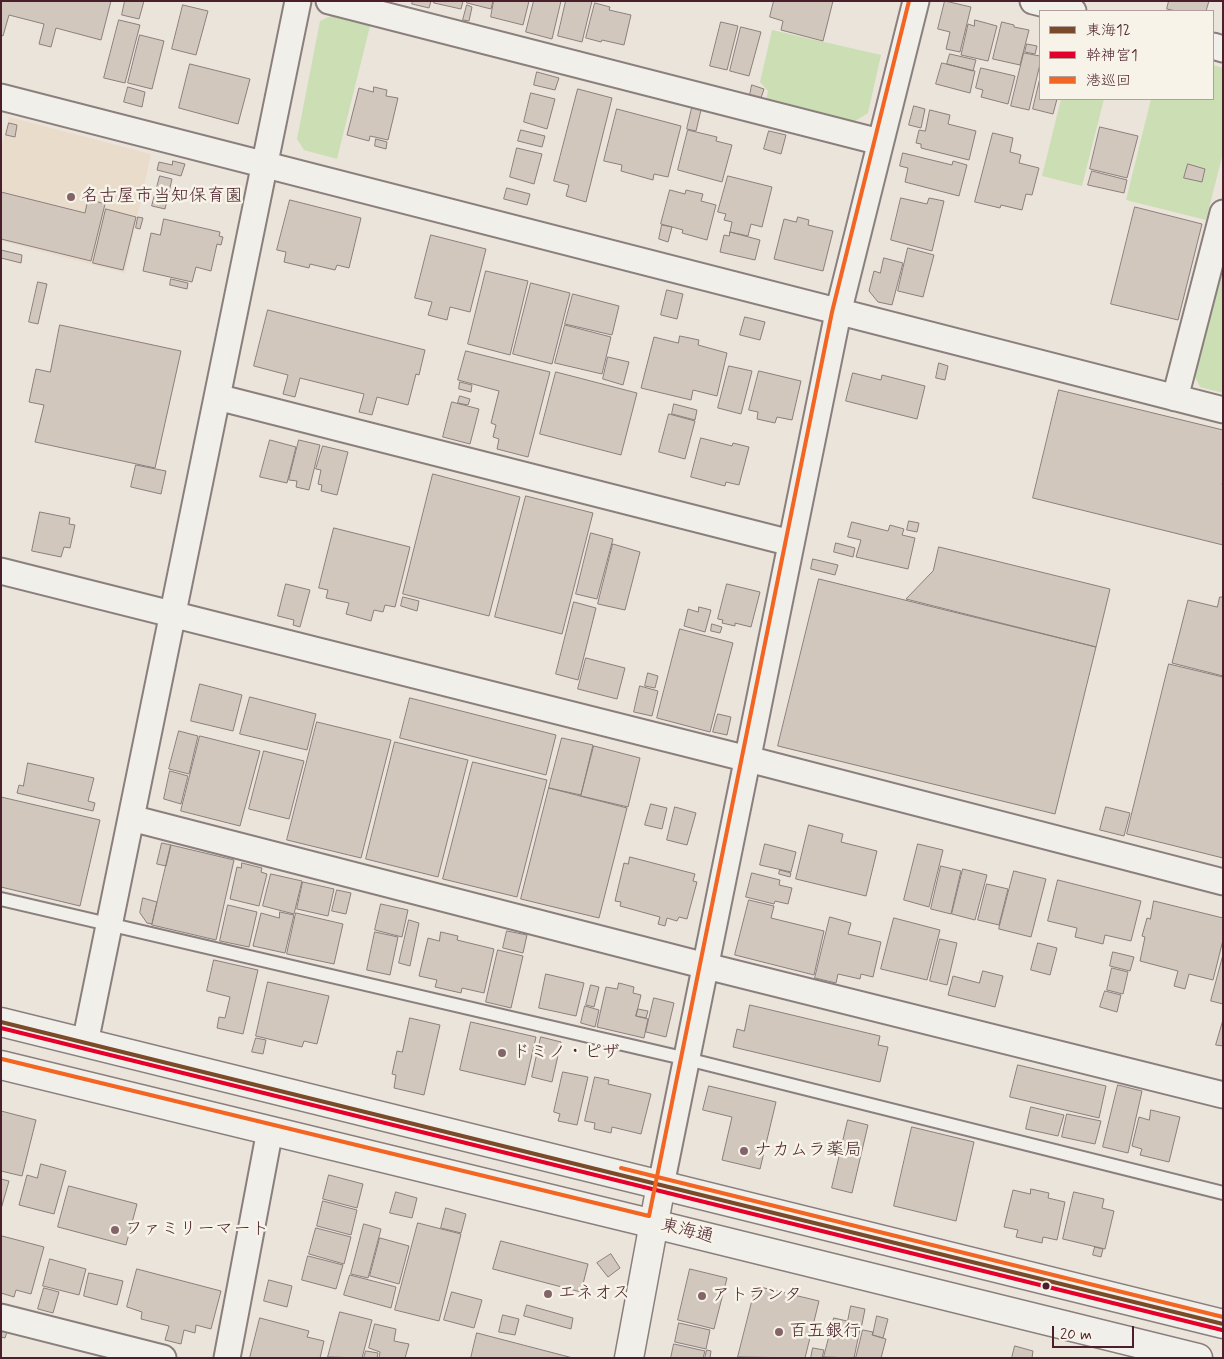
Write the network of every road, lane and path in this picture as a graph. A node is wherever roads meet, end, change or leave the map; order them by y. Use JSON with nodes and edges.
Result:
{"nodes":[{"id":1,"x":298,"y":1,"type":"edge"},
{"id":2,"x":329,"y":1,"type":"edge"},
{"id":3,"x":916,"y":1,"type":"edge"},
{"id":4,"x":1033,"y":1,"type":"edge"},
{"id":5,"x":1069,"y":10,"type":"edge"},
{"id":6,"x":1,"y":97,"type":"edge"},
{"id":7,"x":880,"y":142,"type":"junction"},
{"id":8,"x":264,"y":165,"type":"junction"},
{"id":9,"x":1223,"y":213,"type":"edge"},
{"id":10,"x":838,"y":313,"type":"junction"},
{"id":11,"x":217,"y":397,"type":"junction"},
{"id":12,"x":1175,"y":398,"type":"junction"},
{"id":13,"x":1223,"y":410,"type":"edge"},
{"id":14,"x":791,"y":543,"type":"junction"},
{"id":15,"x":1,"y":571,"type":"edge"},
{"id":16,"x":173,"y":614,"type":"junction"},
{"id":17,"x":748,"y":758,"type":"junction"},
{"id":18,"x":131,"y":818,"type":"junction"},
{"id":19,"x":1223,"y":882,"type":"edge"},
{"id":20,"x":1,"y":899,"type":"edge"},
{"id":21,"x":109,"y":925,"type":"junction"},
{"id":22,"x":706,"y":966,"type":"junction"},
{"id":23,"x":1,"y":1022,"type":"edge"},
{"id":24,"x":85,"y":1043,"type":"junction"},
{"id":25,"x":687,"y":1060,"type":"junction"},
{"id":26,"x":1,"y":1065,"type":"edge"},
{"id":27,"x":1223,"y":1095,"type":"edge"},
{"id":28,"x":270,"y":1130,"type":"junction"},
{"id":29,"x":661,"y":1185,"type":"junction"},
{"id":30,"x":1223,"y":1193,"type":"edge"},
{"id":31,"x":654,"y":1224,"type":"junction"},
{"id":32,"x":1,"y":1317,"type":"edge"},
{"id":33,"x":1223,"y":1324,"type":"edge"},
{"id":34,"x":163,"y":1358,"type":"edge"},
{"id":35,"x":227,"y":1358,"type":"edge"},
{"id":36,"x":629,"y":1358,"type":"edge"},
{"id":37,"x":1198,"y":1358,"type":"edge"}],
"edges":[{"from":1,"to":8,"type":"street"},
{"from":2,"to":7,"type":"street"},
{"from":3,"to":7,"type":"street"},
{"from":4,"to":5,"type":"street"},
{"from":6,"to":8,"type":"street"},
{"from":7,"to":10,"type":"street"},
{"from":8,"to":10,"type":"street"},
{"from":8,"to":11,"type":"street"},
{"from":9,"to":12,"type":"street"},
{"from":10,"to":12,"type":"street"},
{"from":10,"to":14,"type":"street"},
{"from":11,"to":14,"type":"street"},
{"from":11,"to":16,"type":"street"},
{"from":12,"to":13,"type":"street"},
{"from":14,"to":17,"type":"street"},
{"from":15,"to":16,"type":"street"},
{"from":16,"to":17,"type":"street"},
{"from":16,"to":18,"type":"street"},
{"from":17,"to":19,"type":"street"},
{"from":17,"to":22,"type":"street"},
{"from":18,"to":21,"type":"street"},
{"from":18,"to":22,"type":"street"},
{"from":20,"to":21,"type":"lane"},
{"from":21,"to":24,"type":"street"},
{"from":21,"to":25,"type":"lane"},
{"from":22,"to":25,"type":"street"},
{"from":22,"to":27,"type":"street"},
{"from":23,"to":24,"type":"main road"},
{"from":24,"to":29,"type":"main road"},
{"from":25,"to":29,"type":"street"},
{"from":25,"to":30,"type":"lane"},
{"from":26,"to":28,"type":"main road","name":"東海通"},
{"from":28,"to":31,"type":"main road","name":"東海通"},
{"from":28,"to":35,"type":"street"},
{"from":29,"to":31,"type":"main road"},
{"from":29,"to":33,"type":"main road"},
{"from":31,"to":36,"type":"main road"},
{"from":31,"to":37,"type":"main road","name":"東海通"},
{"from":32,"to":34,"type":"street"}]}
